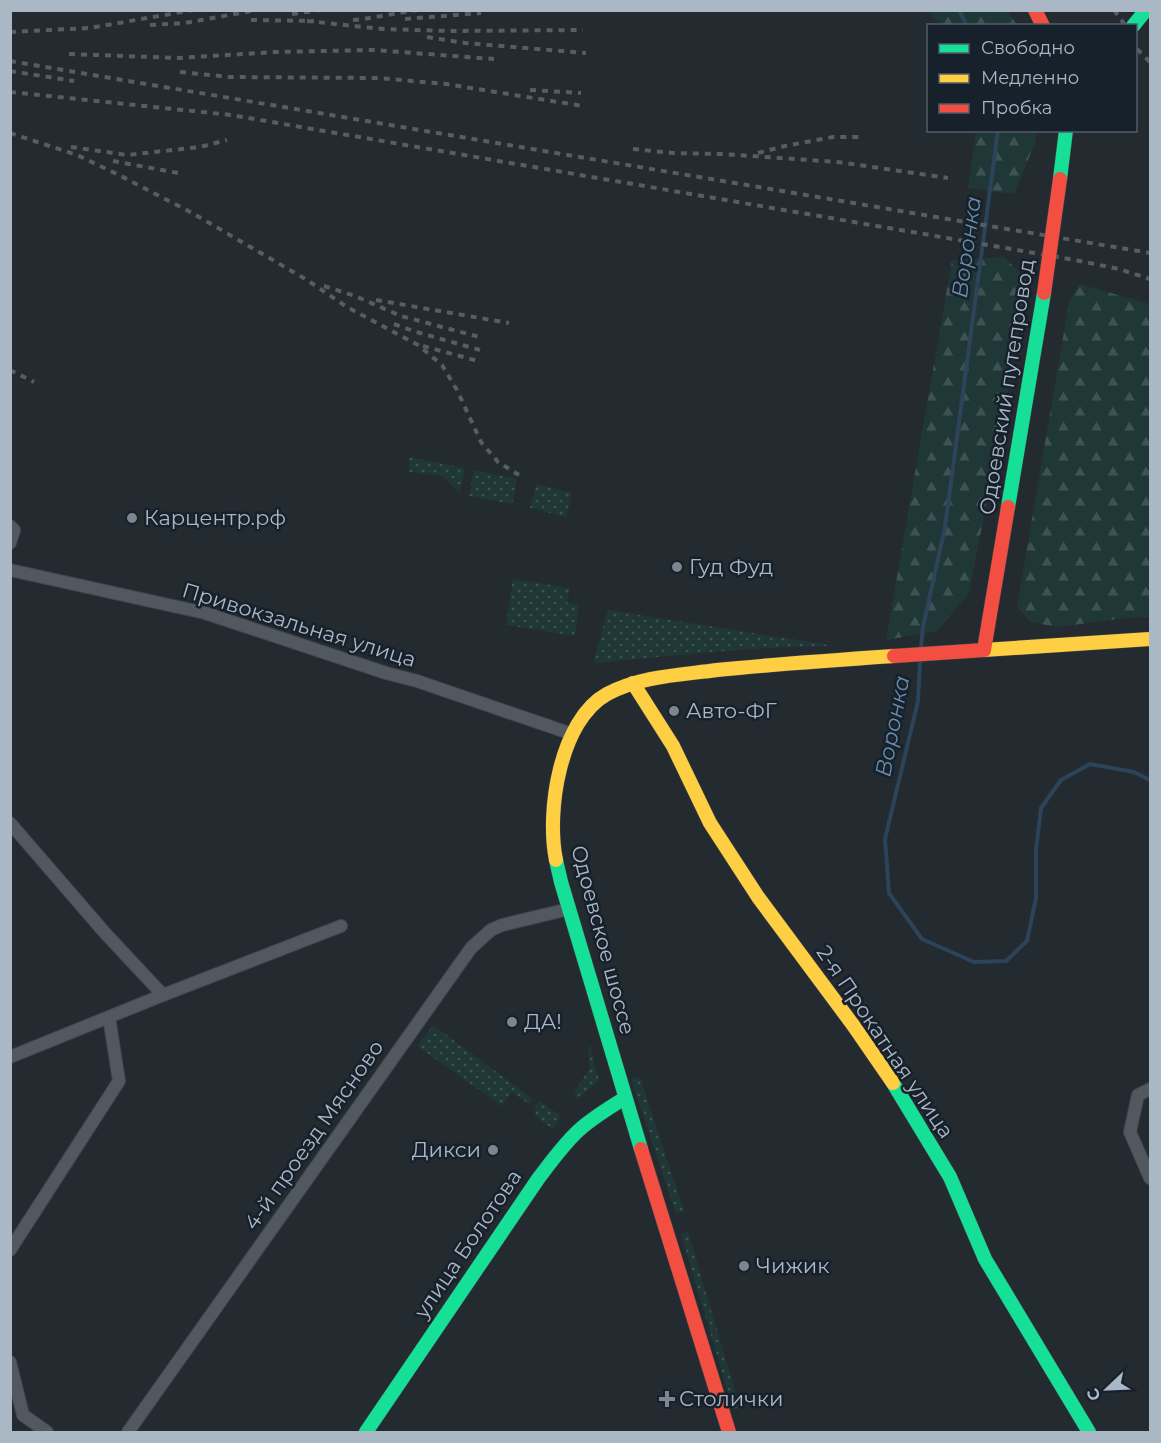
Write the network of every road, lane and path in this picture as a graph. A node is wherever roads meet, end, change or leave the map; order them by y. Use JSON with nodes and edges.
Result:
{"nodes":[{"id":1,"x":1035,"y":10,"type":"edge"},
{"id":2,"x":1146,"y":10,"type":"edge"},
{"id":3,"x":1041,"y":24,"type":"edge"},
{"id":4,"x":1135,"y":24,"type":"edge"},
{"id":5,"x":1066,"y":132,"type":"edge"},
{"id":6,"x":10,"y":526,"type":"edge"},
{"id":7,"x":10,"y":543,"type":"edge"},
{"id":8,"x":10,"y":570,"type":"edge"},
{"id":9,"x":1150,"y":639,"type":"edge"},
{"id":10,"x":984,"y":650,"type":"junction"},
{"id":11,"x":633,"y":684,"type":"junction"},
{"id":12,"x":572,"y":734,"type":"junction"},
{"id":13,"x":10,"y":823,"type":"edge"},
{"id":14,"x":569,"y":909,"type":"junction"},
{"id":15,"x":340,"y":926,"type":"dead end"},
{"id":16,"x":163,"y":995,"type":"junction"},
{"id":17,"x":109,"y":1017,"type":"junction"},
{"id":18,"x":10,"y":1057,"type":"edge"},
{"id":19,"x":1150,"y":1089,"type":"edge"},
{"id":20,"x":625,"y":1098,"type":"junction"},
{"id":21,"x":1150,"y":1178,"type":"edge"},
{"id":22,"x":10,"y":1250,"type":"edge"},
{"id":23,"x":10,"y":1362,"type":"edge"},
{"id":24,"x":47,"y":1432,"type":"edge"},
{"id":25,"x":128,"y":1432,"type":"edge"},
{"id":26,"x":366,"y":1432,"type":"edge"},
{"id":27,"x":729,"y":1432,"type":"edge"},
{"id":28,"x":1089,"y":1432,"type":"edge"}],
"edges":[{"from":1,"to":3,"type":"main road"},
{"from":2,"to":4,"type":"main road"},
{"from":5,"to":10,"type":"main road","name":"Одоевский путепровод","bridge":true},
{"from":6,"to":7,"type":"street"},
{"from":8,"to":12,"type":"street","name":"Привокзальная улица"},
{"from":9,"to":10,"type":"main road","name":"Одоевское шоссе"},
{"from":10,"to":11,"type":"main road","name":"Одоевское шоссе"},
{"from":11,"to":12,"type":"main road","name":"Одоевское шоссе"},
{"from":11,"to":28,"type":"main road","name":"2-я Прокатная улица"},
{"from":12,"to":14,"type":"main road","name":"Одоевское шоссе"},
{"from":13,"to":16,"type":"street"},
{"from":14,"to":20,"type":"main road","name":"Одоевское шоссе"},
{"from":14,"to":25,"type":"street","name":"4-й проезд Мясново"},
{"from":15,"to":16,"type":"street"},
{"from":16,"to":17,"type":"street"},
{"from":17,"to":18,"type":"street"},
{"from":17,"to":22,"type":"street"},
{"from":19,"to":21,"type":"street"},
{"from":20,"to":26,"type":"main road","name":"улица Болотова"},
{"from":20,"to":27,"type":"main road","name":"Одоевское шоссе"},
{"from":23,"to":24,"type":"street"}]}
